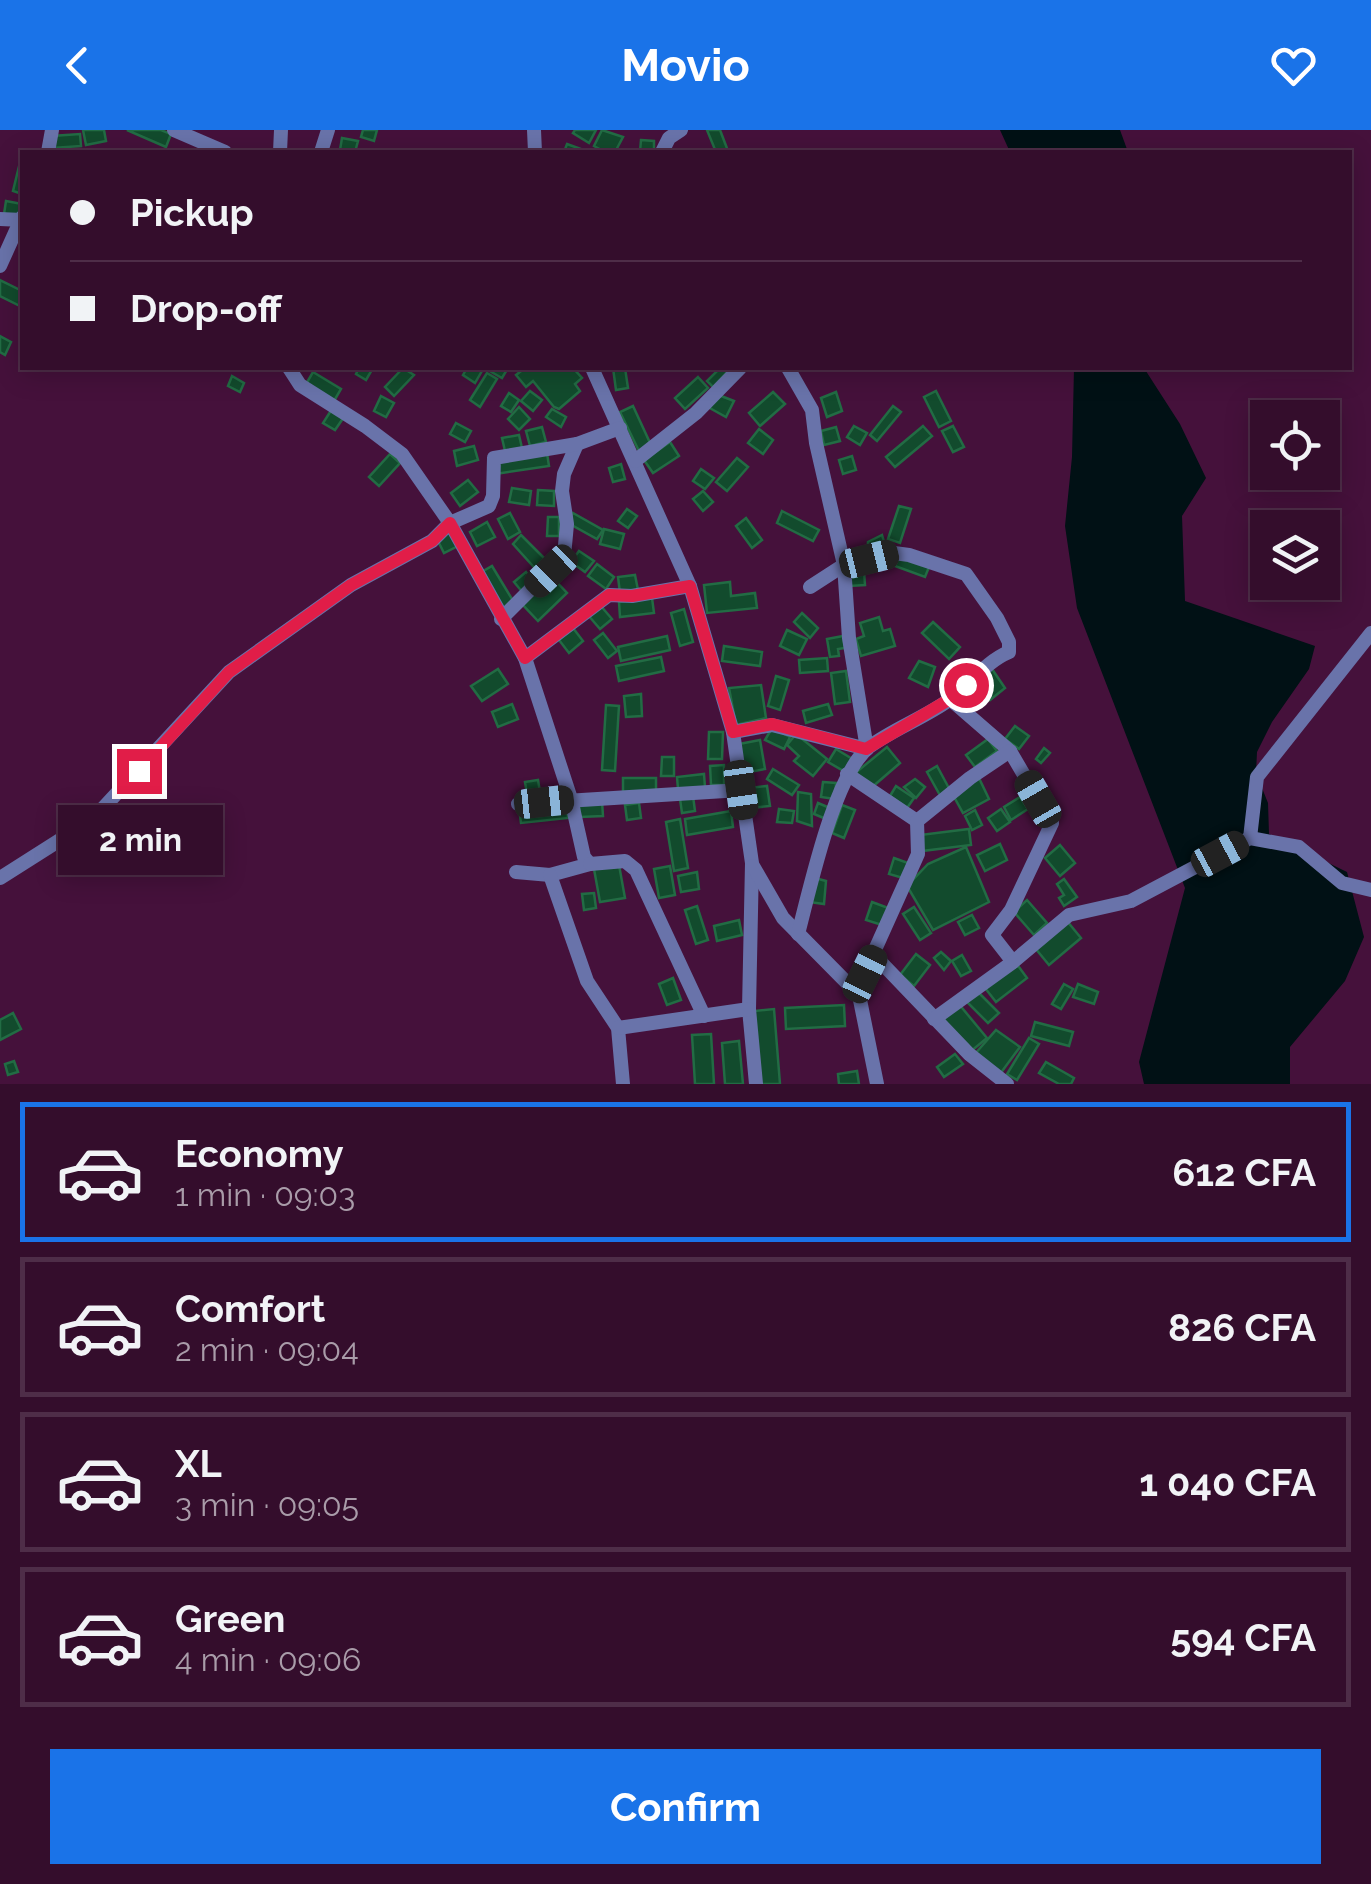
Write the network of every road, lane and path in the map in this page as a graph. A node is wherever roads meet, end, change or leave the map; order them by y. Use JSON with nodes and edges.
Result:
{"nodes":[{"id":1,"x":174,"y":130,"type":"edge"},
{"id":2,"x":682,"y":130,"type":"edge"},
{"id":3,"x":220,"y":150,"type":"edge"},
{"id":4,"x":663,"y":150,"type":"edge"},
{"id":5,"x":20,"y":223,"type":"edge"},
{"id":6,"x":0,"y":266,"type":"edge"},
{"id":7,"x":290,"y":370,"type":"edge"},
{"id":8,"x":593,"y":370,"type":"edge"},
{"id":9,"x":738,"y":370,"type":"edge"},
{"id":10,"x":789,"y":370,"type":"edge"},
{"id":11,"x":620,"y":428,"type":"junction"},
{"id":12,"x":577,"y":444,"type":"junction"},
{"id":13,"x":634,"y":461,"type":"junction"},
{"id":14,"x":450,"y":523,"type":"junction"},
{"id":15,"x":844,"y":565,"type":"junction"},
{"id":16,"x":690,"y":586,"type":"junction"},
{"id":17,"x":810,"y":587,"type":"dead end"},
{"id":18,"x":501,"y":618,"type":"junction"},
{"id":19,"x":1371,"y":633,"type":"edge"},
{"id":20,"x":525,"y":658,"type":"junction"},
{"id":21,"x":950,"y":699,"type":"junction"},
{"id":22,"x":733,"y":732,"type":"junction"},
{"id":23,"x":866,"y":749,"type":"junction"},
{"id":24,"x":1010,"y":751,"type":"junction"},
{"id":25,"x":848,"y":774,"type":"junction"},
{"id":26,"x":741,"y":790,"type":"junction"},
{"id":27,"x":571,"y":799,"type":"junction"},
{"id":28,"x":518,"y":804,"type":"dead end"},
{"id":29,"x":917,"y":821,"type":"junction"},
{"id":30,"x":1250,"y":838,"type":"junction"},
{"id":31,"x":590,"y":864,"type":"junction"},
{"id":32,"x":752,"y":864,"type":"junction"},
{"id":33,"x":516,"y":872,"type":"dead end"},
{"id":34,"x":550,"y":876,"type":"junction"},
{"id":35,"x":0,"y":878,"type":"edge"},
{"id":36,"x":1371,"y":890,"type":"edge"},
{"id":37,"x":798,"y":934,"type":"junction"},
{"id":38,"x":874,"y":955,"type":"junction"},
{"id":39,"x":1013,"y":962,"type":"junction"},
{"id":40,"x":856,"y":992,"type":"junction"},
{"id":41,"x":749,"y":1009,"type":"junction"},
{"id":42,"x":704,"y":1016,"type":"junction"},
{"id":43,"x":934,"y":1019,"type":"junction"},
{"id":44,"x":618,"y":1028,"type":"junction"},
{"id":45,"x":623,"y":1084,"type":"edge"},
{"id":46,"x":756,"y":1084,"type":"edge"},
{"id":47,"x":877,"y":1084,"type":"edge"},
{"id":48,"x":1007,"y":1084,"type":"edge"}],
"edges":[{"from":1,"to":3,"type":"street"},
{"from":2,"to":4,"type":"street"},
{"from":5,"to":6,"type":"street"},
{"from":7,"to":14,"type":"street"},
{"from":8,"to":11,"type":"street"},
{"from":9,"to":13,"type":"street"},
{"from":10,"to":15,"type":"street"},
{"from":11,"to":12,"type":"street"},
{"from":11,"to":13,"type":"street"},
{"from":12,"to":14,"type":"street"},
{"from":12,"to":18,"type":"street"},
{"from":13,"to":16,"type":"street"},
{"from":14,"to":18,"type":"street"},
{"from":14,"to":35,"type":"street"},
{"from":15,"to":17,"type":"street"},
{"from":15,"to":21,"type":"street"},
{"from":15,"to":23,"type":"street"},
{"from":16,"to":20,"type":"street"},
{"from":16,"to":22,"type":"street"},
{"from":18,"to":20,"type":"street"},
{"from":19,"to":30,"type":"street"},
{"from":20,"to":27,"type":"street"},
{"from":21,"to":23,"type":"street"},
{"from":21,"to":24,"type":"street"},
{"from":22,"to":23,"type":"street"},
{"from":22,"to":26,"type":"street"},
{"from":23,"to":25,"type":"street"},
{"from":24,"to":29,"type":"street"},
{"from":24,"to":39,"type":"street"},
{"from":25,"to":29,"type":"street"},
{"from":25,"to":37,"type":"street"},
{"from":26,"to":27,"type":"street"},
{"from":26,"to":32,"type":"street"},
{"from":27,"to":28,"type":"street"},
{"from":27,"to":31,"type":"street"},
{"from":29,"to":38,"type":"street"},
{"from":30,"to":36,"type":"street"},
{"from":30,"to":39,"type":"street"},
{"from":31,"to":34,"type":"street"},
{"from":31,"to":42,"type":"street"},
{"from":32,"to":37,"type":"street"},
{"from":32,"to":41,"type":"street"},
{"from":33,"to":34,"type":"street"},
{"from":34,"to":44,"type":"street"},
{"from":37,"to":40,"type":"street"},
{"from":38,"to":40,"type":"street"},
{"from":38,"to":43,"type":"street"},
{"from":39,"to":43,"type":"street"},
{"from":40,"to":47,"type":"street"},
{"from":41,"to":42,"type":"street"},
{"from":41,"to":46,"type":"street"},
{"from":42,"to":44,"type":"street"},
{"from":43,"to":48,"type":"street"},
{"from":44,"to":45,"type":"street"}]}
